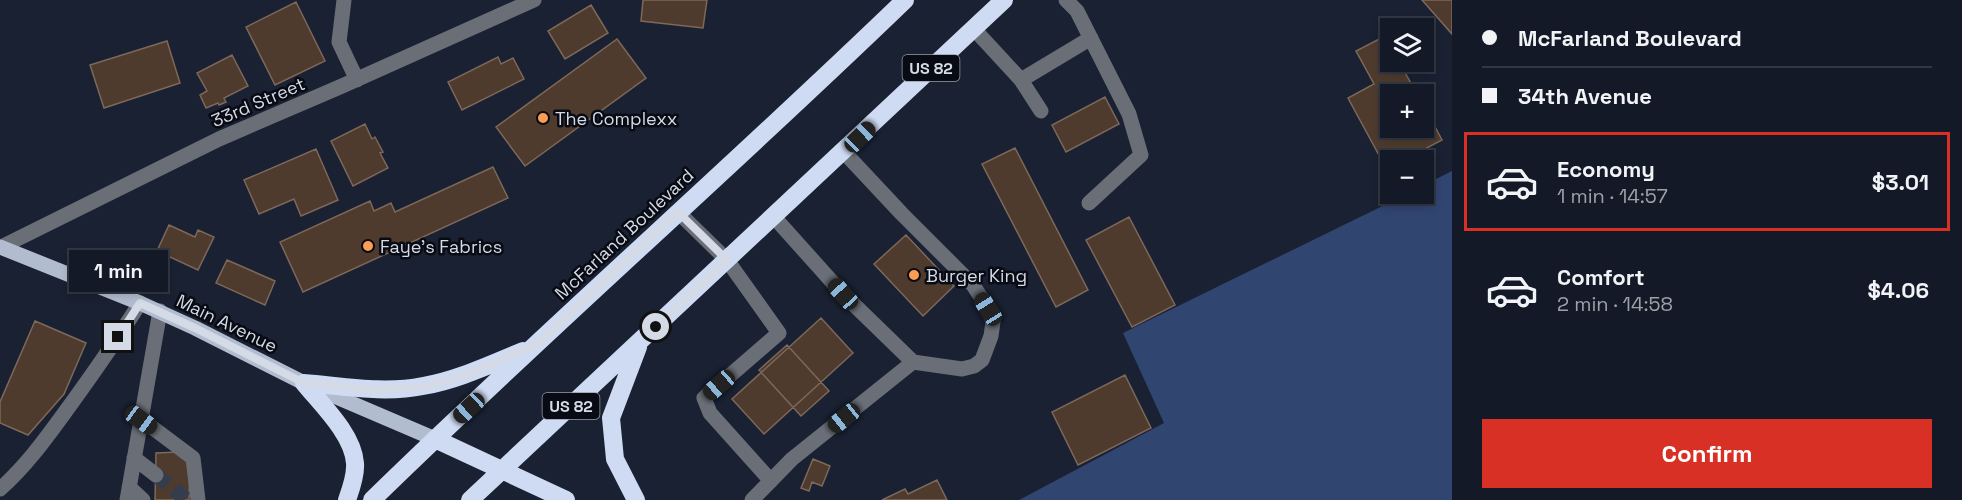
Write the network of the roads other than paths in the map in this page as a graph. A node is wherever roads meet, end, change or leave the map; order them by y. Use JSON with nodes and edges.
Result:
{"nodes":[{"id":1,"x":344,"y":0,"type":"edge"},
{"id":2,"x":534,"y":0,"type":"edge"},
{"id":3,"x":905,"y":0,"type":"edge"},
{"id":4,"x":1003,"y":0,"type":"edge"},
{"id":5,"x":1066,"y":0,"type":"edge"},
{"id":6,"x":974,"y":29,"type":"junction"},
{"id":7,"x":1091,"y":38,"type":"junction"},
{"id":8,"x":357,"y":80,"type":"junction"},
{"id":9,"x":1021,"y":80,"type":"junction"},
{"id":10,"x":1041,"y":111,"type":"dead end"},
{"id":11,"x":843,"y":151,"type":"junction"},
{"id":12,"x":1089,"y":203,"type":"dead end"},
{"id":13,"x":678,"y":212,"type":"junction"},
{"id":14,"x":774,"y":217,"type":"junction"},
{"id":15,"x":0,"y":247,"type":"edge"},
{"id":16,"x":727,"y":260,"type":"junction"},
{"id":17,"x":140,"y":303,"type":"junction"},
{"id":18,"x":160,"y":312,"type":"junction"},
{"id":19,"x":641,"y":341,"type":"junction"},
{"id":20,"x":536,"y":345,"type":"junction"},
{"id":21,"x":913,"y":362,"type":"junction"},
{"id":22,"x":304,"y":383,"type":"junction"},
{"id":23,"x":141,"y":420,"type":"junction"},
{"id":24,"x":435,"y":439,"type":"junction"},
{"id":25,"x":134,"y":458,"type":"junction"},
{"id":26,"x":501,"y":470,"type":"junction"},
{"id":27,"x":156,"y":475,"type":"tunnel mouth"},
{"id":28,"x":771,"y":481,"type":"junction"},
{"id":29,"x":0,"y":489,"type":"edge"},
{"id":30,"x":128,"y":493,"type":"edge"},
{"id":31,"x":143,"y":500,"type":"edge"},
{"id":32,"x":198,"y":500,"type":"edge"},
{"id":33,"x":347,"y":500,"type":"edge"},
{"id":34,"x":372,"y":500,"type":"edge"},
{"id":35,"x":470,"y":500,"type":"edge"},
{"id":36,"x":566,"y":500,"type":"edge"},
{"id":37,"x":636,"y":500,"type":"edge"},
{"id":38,"x":752,"y":500,"type":"edge"}],
"edges":[{"from":1,"to":8,"type":"street"},
{"from":2,"to":8,"type":"street","name":"33rd Street"},
{"from":3,"to":13,"type":"highway","name":"McFarland Boulevard"},
{"from":4,"to":6,"type":"highway","number":"US 82"},
{"from":5,"to":7,"type":"street"},
{"from":6,"to":9,"type":"street"},
{"from":6,"to":11,"type":"highway","number":"US 82"},
{"from":7,"to":9,"type":"street"},
{"from":7,"to":12,"type":"street"},
{"from":8,"to":15,"type":"street","name":"33rd Street"},
{"from":9,"to":10,"type":"street"},
{"from":11,"to":14,"type":"highway","number":"US 82"},
{"from":11,"to":21,"type":"street"},
{"from":13,"to":16,"type":"street"},
{"from":13,"to":20,"type":"highway","name":"McFarland Boulevard"},
{"from":14,"to":16,"type":"highway","number":"US 82"},
{"from":14,"to":21,"type":"street"},
{"from":15,"to":17,"type":"main road","name":"Main Avenue"},
{"from":16,"to":19,"type":"highway","number":"US 82"},
{"from":16,"to":28,"type":"street"},
{"from":17,"to":18,"type":"main road","name":"Main Avenue"},
{"from":17,"to":29,"type":"street"},
{"from":18,"to":22,"type":"main road","name":"Main Avenue"},
{"from":18,"to":23,"type":"street"},
{"from":19,"to":26,"type":"highway","number":"US 82"},
{"from":19,"to":37,"type":"highway"},
{"from":20,"to":22,"type":"highway"},
{"from":20,"to":24,"type":"highway","name":"McFarland Boulevard"},
{"from":21,"to":28,"type":"street"},
{"from":22,"to":24,"type":"main road","name":"Main Avenue"},
{"from":22,"to":33,"type":"highway"},
{"from":23,"to":25,"type":"street"},
{"from":23,"to":32,"type":"street"},
{"from":24,"to":26,"type":"highway"},
{"from":24,"to":34,"type":"highway","name":"McFarland Boulevard"},
{"from":25,"to":27,"type":"street"},
{"from":25,"to":30,"type":"street"},
{"from":26,"to":35,"type":"highway","number":"US 82"},
{"from":26,"to":36,"type":"highway"},
{"from":28,"to":38,"type":"street"},
{"from":30,"to":31,"type":"street"}]}
